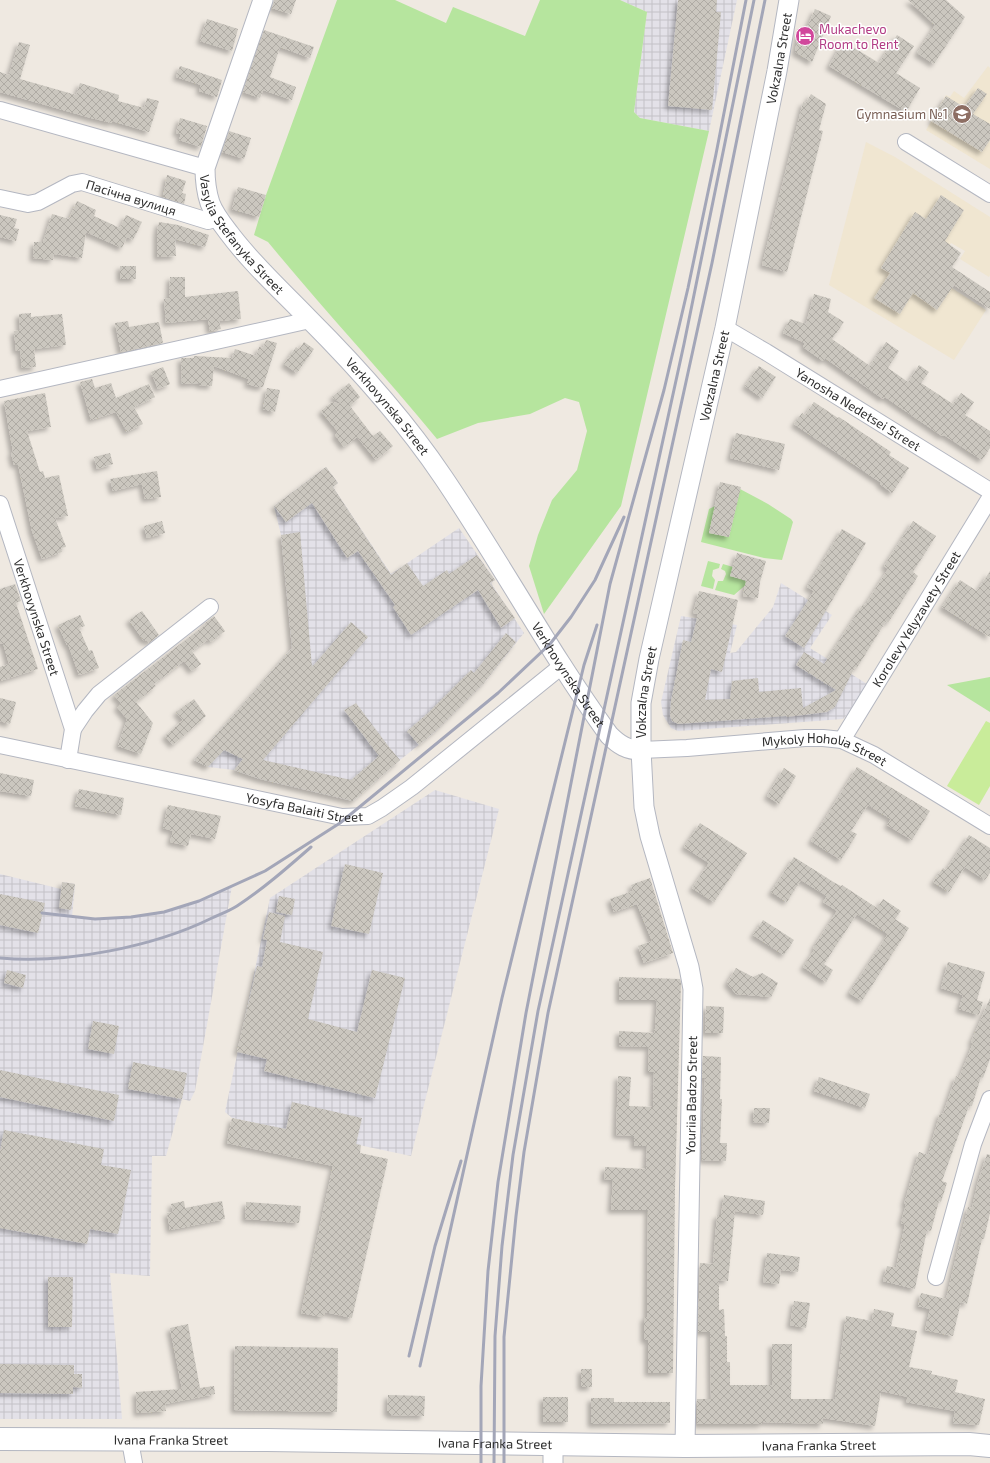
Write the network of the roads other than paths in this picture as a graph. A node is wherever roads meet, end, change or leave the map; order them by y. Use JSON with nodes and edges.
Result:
{"nodes":[{"id":1,"x":263,"y":0,"type":"edge"},
{"id":2,"x":789,"y":0,"type":"edge"},
{"id":3,"x":0,"y":110,"type":"edge"},
{"id":4,"x":906,"y":142,"type":"dead end"},
{"id":5,"x":205,"y":168,"type":"junction"},
{"id":6,"x":990,"y":194,"type":"edge"},
{"id":7,"x":0,"y":198,"type":"edge"},
{"id":8,"x":218,"y":218,"type":"junction"},
{"id":9,"x":310,"y":320,"type":"junction"},
{"id":10,"x":725,"y":328,"type":"junction"},
{"id":11,"x":0,"y":389,"type":"edge"},
{"id":12,"x":990,"y":491,"type":"edge"},
{"id":13,"x":990,"y":498,"type":"edge"},
{"id":14,"x":0,"y":504,"type":"edge"},
{"id":15,"x":210,"y":607,"type":"dead end"},
{"id":16,"x":563,"y":665,"type":"junction"},
{"id":17,"x":73,"y":729,"type":"junction"},
{"id":18,"x":842,"y":740,"type":"junction"},
{"id":19,"x":0,"y":746,"type":"edge"},
{"id":20,"x":641,"y":750,"type":"junction"},
{"id":21,"x":68,"y":760,"type":"junction"},
{"id":22,"x":990,"y":826,"type":"edge"},
{"id":23,"x":990,"y":1099,"type":"edge"},
{"id":24,"x":936,"y":1277,"type":"dead end"},
{"id":25,"x":0,"y":1439,"type":"edge"},
{"id":26,"x":130,"y":1441,"type":"junction"},
{"id":27,"x":685,"y":1446,"type":"junction"},
{"id":28,"x":990,"y":1446,"type":"edge"},
{"id":29,"x":553,"y":1454,"type":"edge"},
{"id":30,"x":134,"y":1463,"type":"edge"}],
"edges":[{"from":1,"to":5,"type":"street","name":"Vasylia Stefanyka Street"},
{"from":2,"to":10,"type":"street","name":"Vokzalna Street"},
{"from":3,"to":5,"type":"street"},
{"from":4,"to":6,"type":"street"},
{"from":5,"to":8,"type":"street","name":"Vasylia Stefanyka Street"},
{"from":7,"to":8,"type":"street","name":"Пасічна вулиця"},
{"from":8,"to":9,"type":"street","name":"Vasylia Stefanyka Street"},
{"from":9,"to":11,"type":"street"},
{"from":9,"to":16,"type":"street","name":"Verkhovynska Street"},
{"from":10,"to":12,"type":"street","name":"Yanosha Nedetsei Street"},
{"from":10,"to":20,"type":"street","name":"Vokzalna Street"},
{"from":13,"to":18,"type":"street","name":"Korolevy Yelyzavety Street"},
{"from":14,"to":17,"type":"street","name":"Verkhovynska Street"},
{"from":15,"to":17,"type":"street","name":"Verkhovynska Street"},
{"from":16,"to":20,"type":"street","name":"Verkhovynska Street"},
{"from":16,"to":21,"type":"street","name":"Yosyfa Balaiti Street"},
{"from":17,"to":21,"type":"street","name":"Verkhovynska Street"},
{"from":18,"to":20,"type":"street","name":"Mykoly Hoholia Street"},
{"from":18,"to":22,"type":"street","name":"Mykoly Hoholia Street"},
{"from":19,"to":21,"type":"street","name":"Yosyfa Balaiti Street"},
{"from":20,"to":27,"type":"street","name":"Youriia Badzo Street"},
{"from":23,"to":24,"type":"street"},
{"from":25,"to":26,"type":"main road","name":"Ivana Franka Street"},
{"from":26,"to":29,"type":"main road","name":"Ivana Franka Street"},
{"from":26,"to":30,"type":"street"},
{"from":27,"to":28,"type":"main road","name":"Ivana Franka Street"},
{"from":27,"to":29,"type":"main road","name":"Ivana Franka Street"}]}
